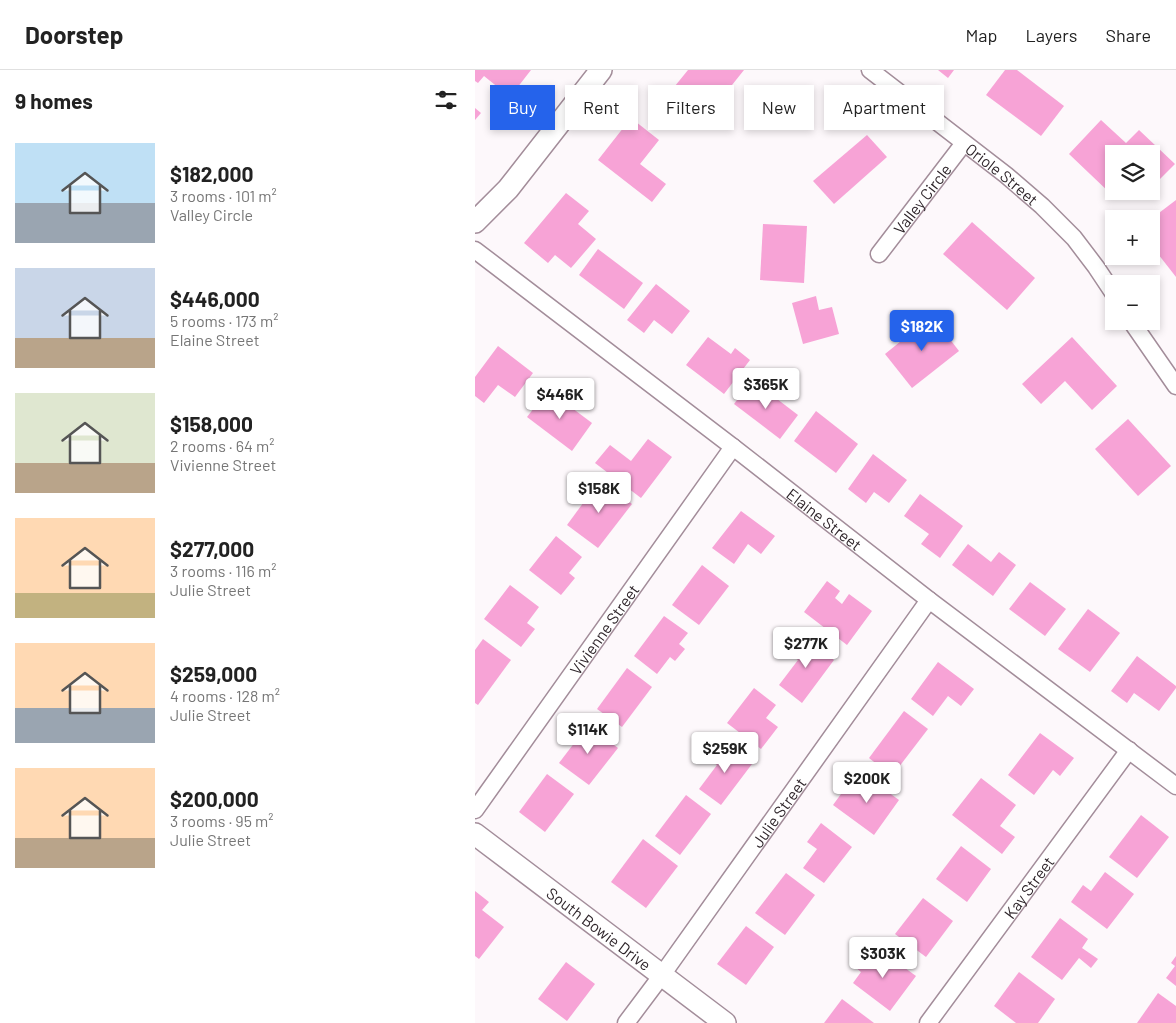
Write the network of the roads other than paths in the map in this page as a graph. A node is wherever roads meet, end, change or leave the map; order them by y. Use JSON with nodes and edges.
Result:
{"nodes":[{"id":1,"x":601,"y":70,"type":"edge"},
{"id":2,"x":870,"y":70,"type":"edge"},
{"id":3,"x":964,"y":143,"type":"junction"},
{"id":4,"x":475,"y":222,"type":"edge"},
{"id":5,"x":475,"y":250,"type":"edge"},
{"id":6,"x":879,"y":254,"type":"dead end"},
{"id":7,"x":1105,"y":280,"type":"edge"},
{"id":8,"x":1137,"y":330,"type":"edge"},
{"id":9,"x":1176,"y":386,"type":"edge"},
{"id":10,"x":733,"y":447,"type":"junction"},
{"id":11,"x":929,"y":600,"type":"junction"},
{"id":12,"x":1129,"y":750,"type":"junction"},
{"id":13,"x":1176,"y":786,"type":"edge"},
{"id":14,"x":475,"y":810,"type":"edge"},
{"id":15,"x":475,"y":834,"type":"edge"},
{"id":16,"x":661,"y":975,"type":"junction"},
{"id":17,"x":626,"y":1023,"type":"edge"},
{"id":18,"x":725,"y":1023,"type":"edge"},
{"id":19,"x":928,"y":1023,"type":"edge"}],
"edges":[{"from":1,"to":4,"type":"street"},
{"from":2,"to":3,"type":"street","name":"Oriole Street"},
{"from":3,"to":6,"type":"street","name":"Valley Circle"},
{"from":3,"to":7,"type":"street","name":"Oriole Street"},
{"from":5,"to":10,"type":"street","name":"Elaine Street"},
{"from":8,"to":9,"type":"street"},
{"from":10,"to":11,"type":"street","name":"Elaine Street"},
{"from":10,"to":14,"type":"street","name":"Vivienne Street"},
{"from":11,"to":12,"type":"street","name":"Elaine Street"},
{"from":11,"to":16,"type":"street","name":"Julie Street"},
{"from":12,"to":13,"type":"street","name":"Elaine Street"},
{"from":12,"to":19,"type":"street","name":"Kay Street"},
{"from":15,"to":16,"type":"street","name":"South Bowie Drive"},
{"from":16,"to":17,"type":"street","name":"Julie Street"},
{"from":16,"to":18,"type":"street","name":"South Bowie Drive"}]}
